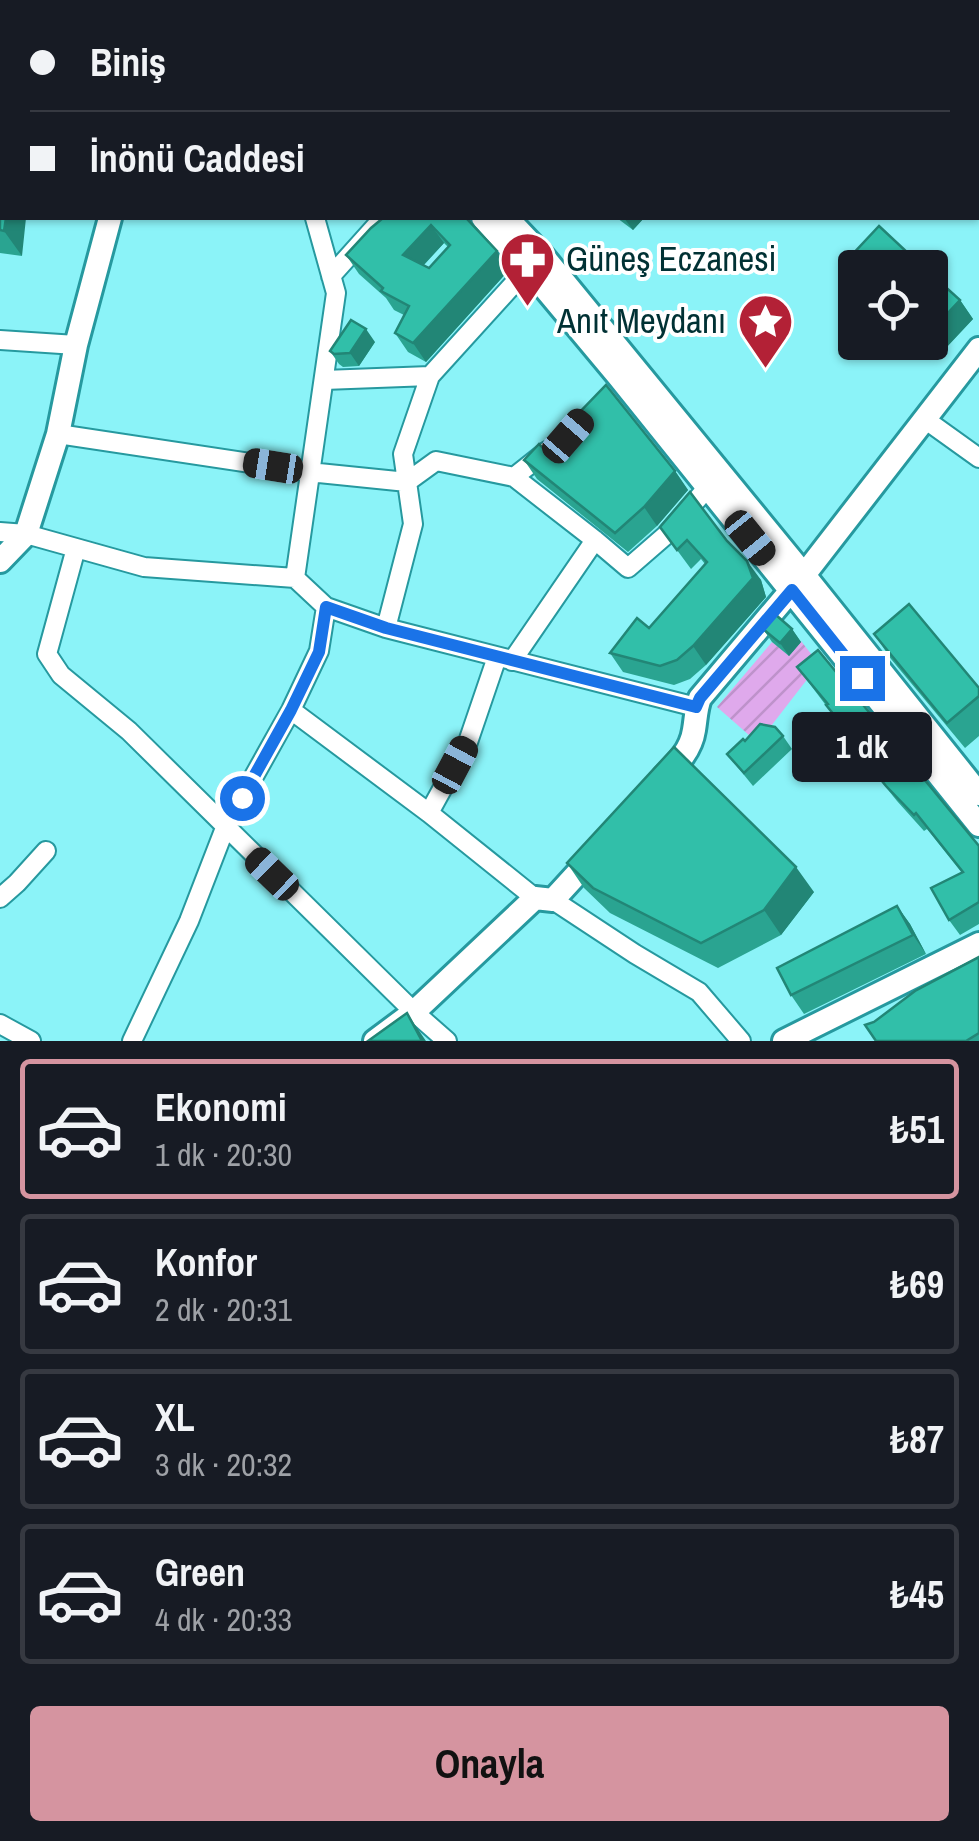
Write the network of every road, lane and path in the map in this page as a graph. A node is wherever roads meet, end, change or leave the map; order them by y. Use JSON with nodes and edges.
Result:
{"nodes":[{"id":1,"x":109,"y":220,"type":"edge"},
{"id":2,"x":316,"y":220,"type":"edge"},
{"id":3,"x":382,"y":220,"type":"edge"},
{"id":4,"x":485,"y":220,"type":"edge"},
{"id":5,"x":509,"y":220,"type":"edge"},
{"id":6,"x":528,"y":268,"type":"junction"},
{"id":7,"x":331,"y":276,"type":"junction"},
{"id":8,"x":0,"y":340,"type":"edge"},
{"id":9,"x":76,"y":345,"type":"junction"},
{"id":10,"x":979,"y":350,"type":"edge"},
{"id":11,"x":430,"y":376,"type":"junction"},
{"id":12,"x":324,"y":380,"type":"junction"},
{"id":13,"x":926,"y":420,"type":"junction"},
{"id":14,"x":58,"y":434,"type":"junction"},
{"id":15,"x":568,"y":436,"type":"edge"},
{"id":16,"x":979,"y":458,"type":"edge"},
{"id":17,"x":309,"y":472,"type":"junction"},
{"id":18,"x":514,"y":477,"type":"junction"},
{"id":19,"x":407,"y":482,"type":"junction"},
{"id":20,"x":708,"y":487,"type":"junction"},
{"id":21,"x":0,"y":532,"type":"edge"},
{"id":22,"x":26,"y":534,"type":"junction"},
{"id":23,"x":595,"y":540,"type":"junction"},
{"id":24,"x":76,"y":548,"type":"junction"},
{"id":25,"x":0,"y":561,"type":"edge"},
{"id":26,"x":295,"y":578,"type":"junction"},
{"id":27,"x":798,"y":582,"type":"junction"},
{"id":28,"x":326,"y":607,"type":"junction"},
{"id":29,"x":386,"y":628,"type":"junction"},
{"id":30,"x":504,"y":659,"type":"junction"},
{"id":31,"x":696,"y":707,"type":"junction"},
{"id":32,"x":291,"y":710,"type":"junction"},
{"id":33,"x":979,"y":794,"type":"edge"},
{"id":34,"x":644,"y":799,"type":"edge"},
{"id":35,"x":429,"y":813,"type":"junction"},
{"id":36,"x":979,"y":825,"type":"edge"},
{"id":37,"x":225,"y":828,"type":"junction"},
{"id":38,"x":605,"y":842,"type":"edge"},
{"id":39,"x":46,"y":851,"type":"dead end"},
{"id":40,"x":0,"y":898,"type":"edge"},
{"id":41,"x":544,"y":899,"type":"junction"},
{"id":42,"x":979,"y":944,"type":"edge"},
{"id":43,"x":414,"y":1012,"type":"junction"},
{"id":44,"x":0,"y":1024,"type":"edge"},
{"id":45,"x":31,"y":1041,"type":"edge"},
{"id":46,"x":132,"y":1041,"type":"edge"},
{"id":47,"x":375,"y":1041,"type":"edge"},
{"id":48,"x":447,"y":1041,"type":"edge"},
{"id":49,"x":740,"y":1041,"type":"edge"},
{"id":50,"x":784,"y":1041,"type":"edge"}],
"edges":[{"from":1,"to":9,"type":"main road"},
{"from":2,"to":7,"type":"street"},
{"from":3,"to":7,"type":"street"},
{"from":4,"to":6,"type":"main road"},
{"from":5,"to":27,"type":"main road"},
{"from":6,"to":11,"type":"street"},
{"from":6,"to":20,"type":"main road"},
{"from":7,"to":12,"type":"street"},
{"from":8,"to":9,"type":"street"},
{"from":9,"to":14,"type":"main road"},
{"from":10,"to":13,"type":"main road"},
{"from":11,"to":12,"type":"street"},
{"from":11,"to":19,"type":"street"},
{"from":12,"to":17,"type":"street"},
{"from":13,"to":16,"type":"street"},
{"from":13,"to":27,"type":"main road"},
{"from":14,"to":17,"type":"street"},
{"from":14,"to":22,"type":"main road"},
{"from":15,"to":18,"type":"street"},
{"from":17,"to":19,"type":"street"},
{"from":17,"to":26,"type":"street"},
{"from":18,"to":19,"type":"street"},
{"from":18,"to":23,"type":"street"},
{"from":19,"to":29,"type":"street"},
{"from":20,"to":23,"type":"street"},
{"from":20,"to":27,"type":"main road"},
{"from":21,"to":22,"type":"street"},
{"from":22,"to":24,"type":"street"},
{"from":22,"to":25,"type":"main road"},
{"from":23,"to":30,"type":"street"},
{"from":24,"to":26,"type":"street"},
{"from":24,"to":37,"type":"street"},
{"from":26,"to":28,"type":"street"},
{"from":27,"to":31,"type":"main road"},
{"from":27,"to":33,"type":"main road"},
{"from":27,"to":36,"type":"main road"},
{"from":28,"to":29,"type":"street"},
{"from":28,"to":32,"type":"street"},
{"from":29,"to":30,"type":"street"},
{"from":30,"to":31,"type":"street"},
{"from":30,"to":35,"type":"street"},
{"from":31,"to":34,"type":"main road"},
{"from":32,"to":35,"type":"street"},
{"from":32,"to":37,"type":"street"},
{"from":35,"to":41,"type":"street"},
{"from":37,"to":43,"type":"street"},
{"from":37,"to":46,"type":"street"},
{"from":38,"to":41,"type":"main road"},
{"from":39,"to":40,"type":"street"},
{"from":41,"to":43,"type":"main road"},
{"from":41,"to":49,"type":"street"},
{"from":42,"to":50,"type":"main road"},
{"from":43,"to":47,"type":"main road"},
{"from":43,"to":48,"type":"street"},
{"from":44,"to":45,"type":"street"}]}
